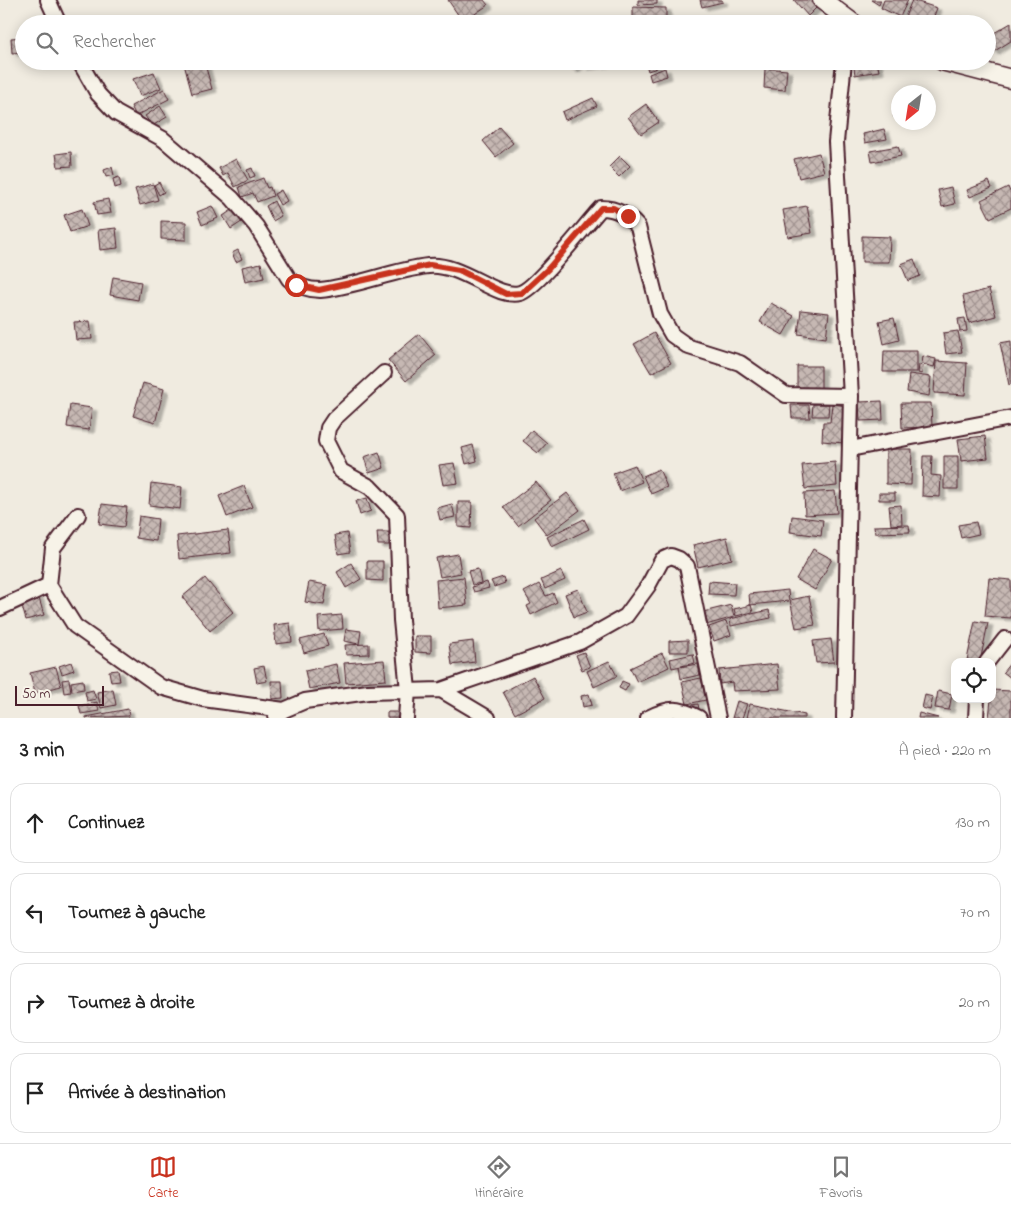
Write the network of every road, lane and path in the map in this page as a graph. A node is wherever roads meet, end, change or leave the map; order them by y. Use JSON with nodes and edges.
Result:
{"nodes":[{"id":1,"x":48,"y":0,"type":"edge"},
{"id":2,"x":822,"y":0,"type":"edge"},
{"id":3,"x":55,"y":15,"type":"edge"},
{"id":4,"x":840,"y":15,"type":"edge"},
{"id":5,"x":84,"y":70,"type":"edge"},
{"id":6,"x":843,"y":70,"type":"edge"},
{"id":7,"x":976,"y":70,"type":"edge"},
{"id":8,"x":1011,"y":79,"type":"edge"},
{"id":9,"x":384,"y":373,"type":"dead end"},
{"id":10,"x":851,"y":396,"type":"junction"},
{"id":11,"x":1011,"y":418,"type":"edge"},
{"id":12,"x":850,"y":449,"type":"junction"},
{"id":13,"x":78,"y":515,"type":"dead end"},
{"id":14,"x":49,"y":585,"type":"junction"},
{"id":15,"x":0,"y":608,"type":"edge"},
{"id":16,"x":1005,"y":639,"type":"dead end"},
{"id":17,"x":990,"y":658,"type":"edge"},
{"id":18,"x":408,"y":690,"type":"junction"},
{"id":19,"x":441,"y":690,"type":"junction"},
{"id":20,"x":977,"y":703,"type":"edge"},
{"id":21,"x":279,"y":714,"type":"edge"},
{"id":22,"x":406,"y":718,"type":"edge"},
{"id":23,"x":488,"y":718,"type":"edge"},
{"id":24,"x":648,"y":718,"type":"edge"},
{"id":25,"x":700,"y":718,"type":"edge"},
{"id":26,"x":718,"y":718,"type":"edge"},
{"id":27,"x":844,"y":718,"type":"edge"},
{"id":28,"x":976,"y":718,"type":"edge"}],
"edges":[{"from":1,"to":3,"type":"street"},
{"from":2,"to":4,"type":"street"},
{"from":5,"to":10,"type":"street"},
{"from":6,"to":10,"type":"street"},
{"from":7,"to":8,"type":"street"},
{"from":9,"to":18,"type":"street"},
{"from":10,"to":12,"type":"street"},
{"from":11,"to":12,"type":"street"},
{"from":12,"to":27,"type":"street"},
{"from":13,"to":14,"type":"street"},
{"from":14,"to":15,"type":"street"},
{"from":14,"to":21,"type":"street"},
{"from":16,"to":17,"type":"street"},
{"from":18,"to":19,"type":"street"},
{"from":18,"to":21,"type":"street"},
{"from":18,"to":22,"type":"street"},
{"from":19,"to":23,"type":"street"},
{"from":19,"to":26,"type":"street"},
{"from":20,"to":28,"type":"street"},
{"from":24,"to":25,"type":"street"}]}
